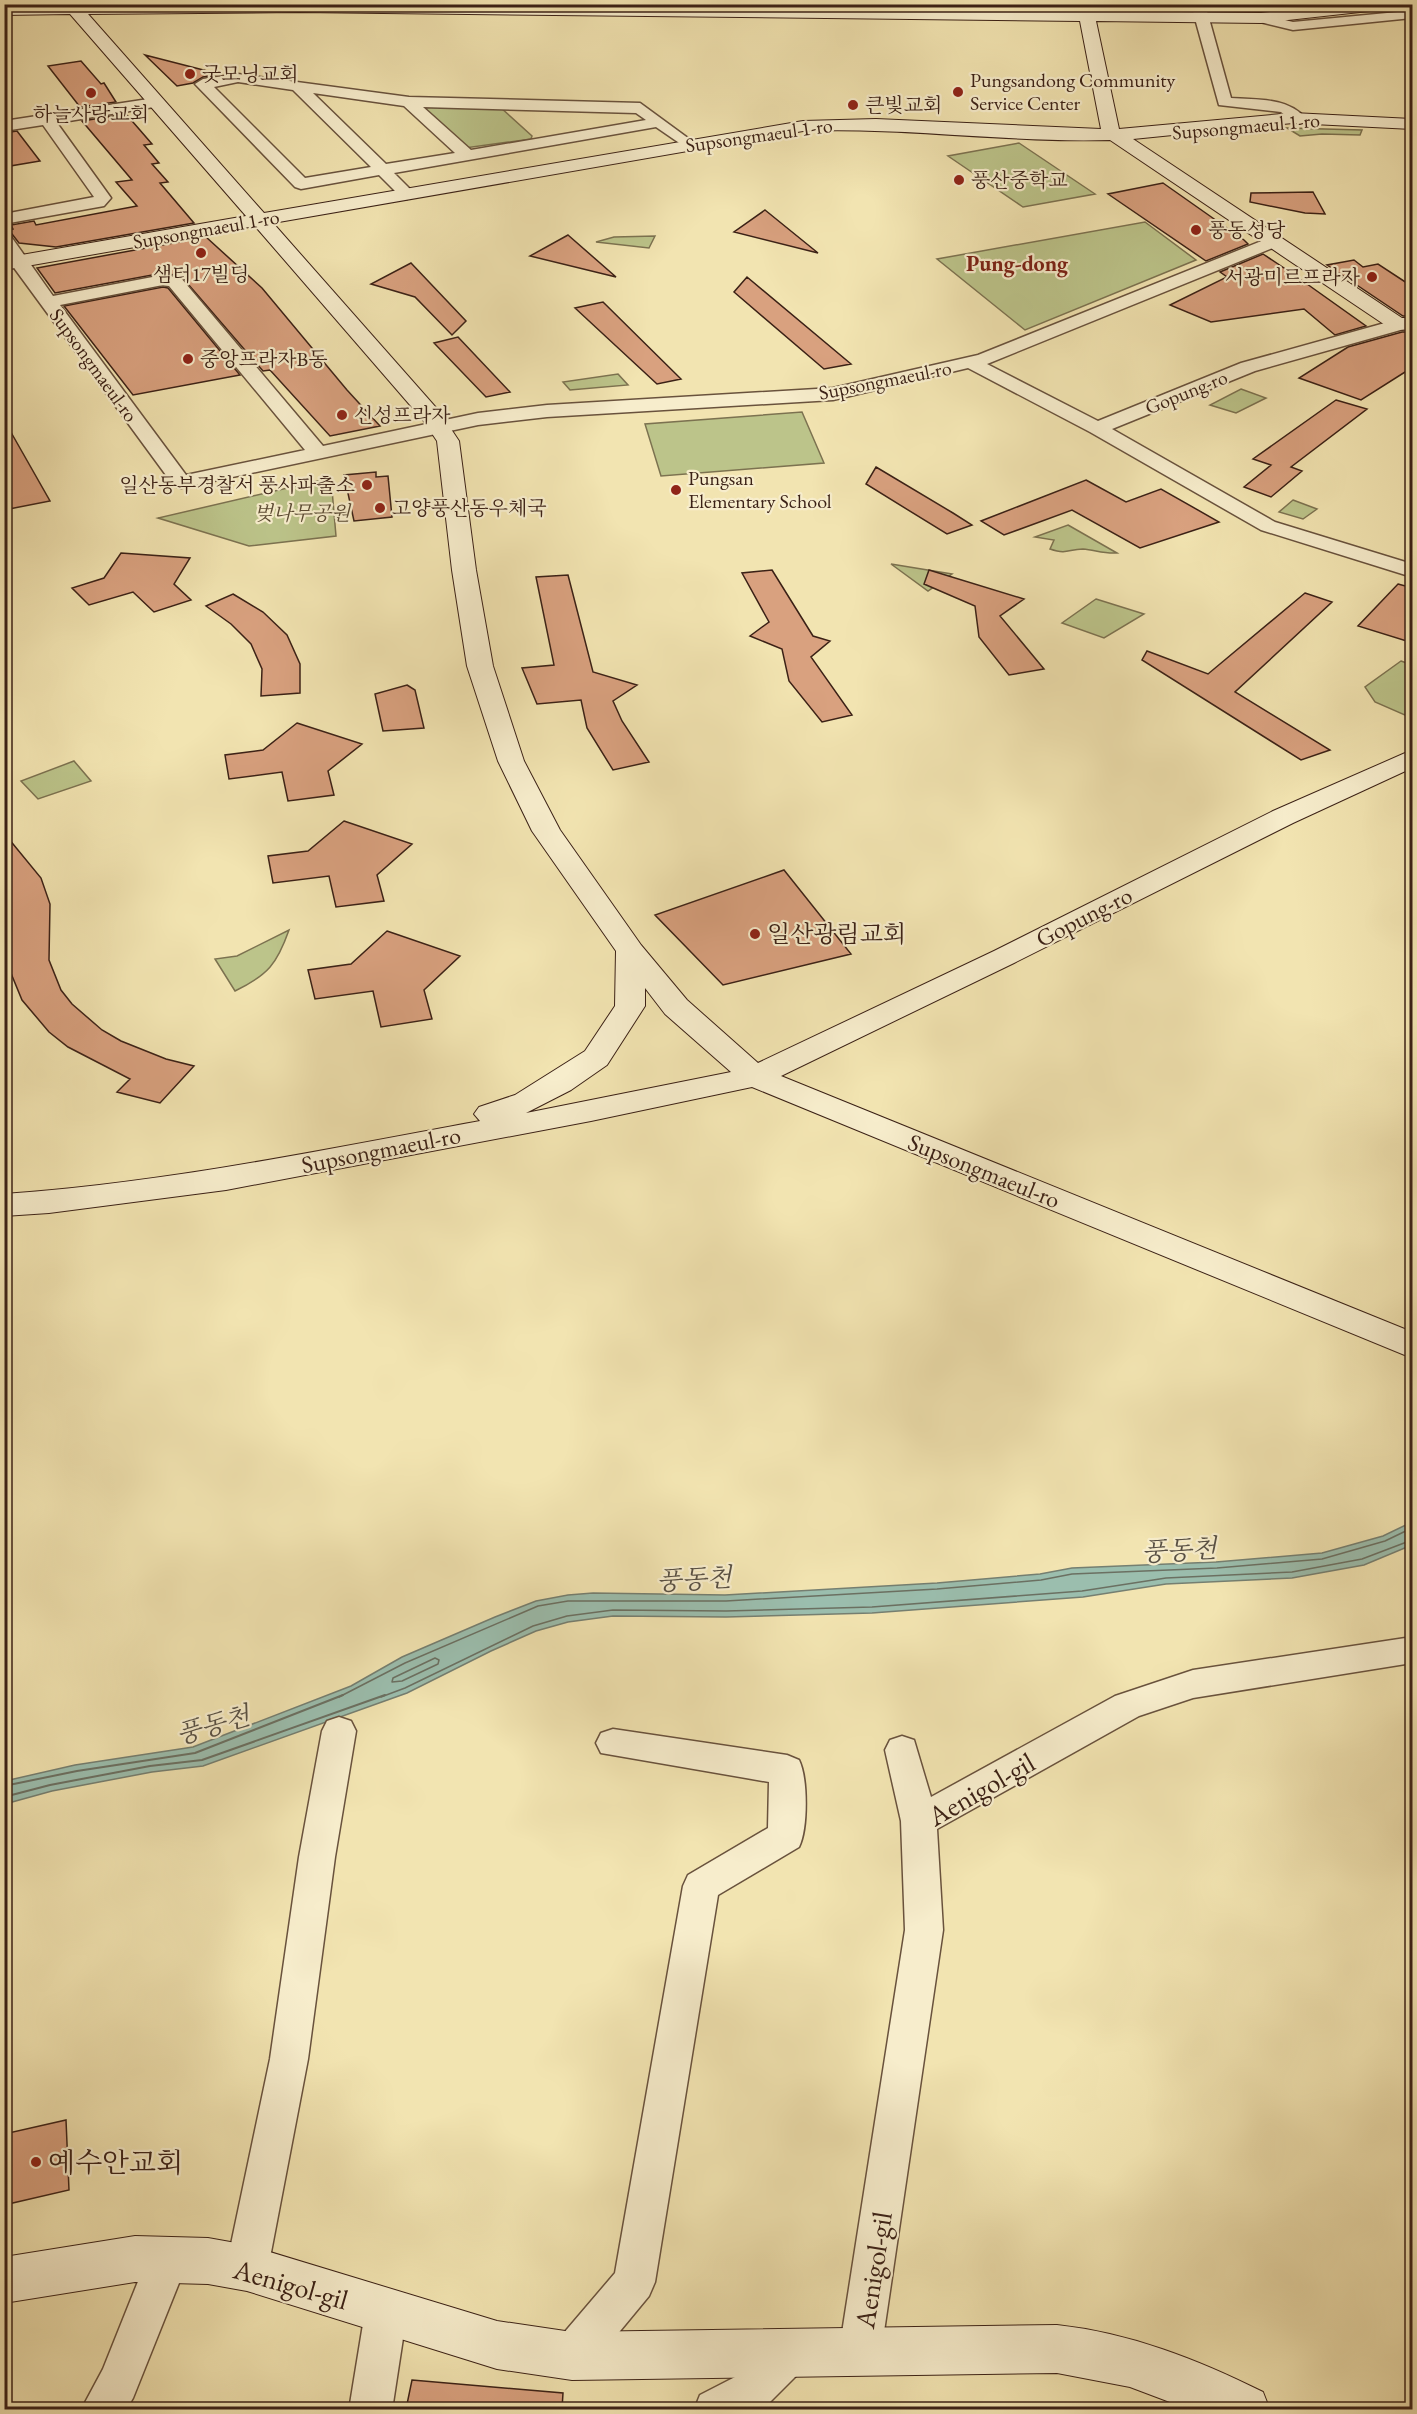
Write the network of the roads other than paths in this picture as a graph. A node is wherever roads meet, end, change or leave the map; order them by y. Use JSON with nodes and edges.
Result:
{"nodes":[{"id":1,"x":1387,"y":4,"type":"edge"},
{"id":2,"x":72,"y":6,"type":"edge"},
{"id":3,"x":512,"y":7,"type":"edge"},
{"id":4,"x":4,"y":10,"type":"edge"},
{"id":5,"x":1200,"y":11,"type":"edge"},
{"id":6,"x":1411,"y":11,"type":"edge"},
{"id":7,"x":1087,"y":16,"type":"junction"},
{"id":8,"x":1261,"y":18,"type":"junction"},
{"id":9,"x":297,"y":86,"type":"junction"},
{"id":10,"x":409,"y":102,"type":"junction"},
{"id":11,"x":155,"y":103,"type":"junction"},
{"id":12,"x":509,"y":104,"type":"junction"},
{"id":13,"x":1297,"y":118,"type":"junction"},
{"id":14,"x":47,"y":119,"type":"junction"},
{"id":15,"x":659,"y":123,"type":"junction"},
{"id":16,"x":1411,"y":123,"type":"edge"},
{"id":17,"x":4,"y":126,"type":"edge"},
{"id":18,"x":1115,"y":135,"type":"junction"},
{"id":19,"x":554,"y":140,"type":"junction"},
{"id":20,"x":688,"y":144,"type":"junction"},
{"id":21,"x":467,"y":155,"type":"junction"},
{"id":22,"x":382,"y":169,"type":"junction"},
{"id":23,"x":407,"y":194,"type":"junction"},
{"id":24,"x":4,"y":219,"type":"edge"},
{"id":25,"x":260,"y":220,"type":"junction"},
{"id":26,"x":4,"y":239,"type":"edge"},
{"id":27,"x":1274,"y":241,"type":"junction"},
{"id":28,"x":11,"y":262,"type":"edge"},
{"id":29,"x":48,"y":302,"type":"junction"},
{"id":30,"x":1405,"y":325,"type":"edge"},
{"id":31,"x":972,"y":363,"type":"junction"},
{"id":32,"x":438,"y":426,"type":"junction"},
{"id":33,"x":1097,"y":428,"type":"junction"},
{"id":34,"x":319,"y":454,"type":"junction"},
{"id":35,"x":1413,"y":571,"type":"edge"},
{"id":36,"x":1413,"y":758,"type":"edge"},
{"id":37,"x":631,"y":951,"type":"junction"},
{"id":38,"x":755,"y":1077,"type":"junction"},
{"id":39,"x":365,"y":1154,"type":"junction"},
{"id":40,"x":4,"y":1204,"type":"edge"},
{"id":41,"x":1162,"y":1245,"type":"junction"},
{"id":42,"x":1413,"y":1325,"type":"edge"},
{"id":43,"x":1413,"y":1346,"type":"edge"},
{"id":44,"x":1413,"y":1361,"type":"edge"},
{"id":45,"x":1413,"y":1650,"type":"edge"},
{"id":46,"x":339,"y":1731,"type":"dead end"},
{"id":47,"x":613,"y":1743,"type":"dead end"},
{"id":48,"x":902,"y":1750,"type":"dead end"},
{"id":49,"x":919,"y":1821,"type":"junction"},
{"id":50,"x":168,"y":2258,"type":"junction"},
{"id":51,"x":247,"y":2268,"type":"junction"},
{"id":52,"x":4,"y":2280,"type":"edge"},
{"id":53,"x":386,"y":2312,"type":"junction"},
{"id":54,"x":860,"y":2352,"type":"junction"},
{"id":55,"x":789,"y":2353,"type":"junction"},
{"id":56,"x":572,"y":2356,"type":"junction"},
{"id":57,"x":102,"y":2409,"type":"edge"},
{"id":58,"x":370,"y":2409,"type":"edge"},
{"id":59,"x":715,"y":2409,"type":"edge"},
{"id":60,"x":1245,"y":2409,"type":"edge"}],
"edges":[{"from":1,"to":8,"type":"main road"},
{"from":2,"to":3,"type":"main road"},
{"from":2,"to":4,"type":"main road"},
{"from":2,"to":11,"type":"main road","name":"Supsongmaeul-ro"},
{"from":3,"to":7,"type":"main road"},
{"from":5,"to":7,"type":"main road"},
{"from":5,"to":8,"type":"main road"},
{"from":5,"to":13,"type":"street"},
{"from":6,"to":8,"type":"street"},
{"from":7,"to":18,"type":"main road"},
{"from":9,"to":10,"type":"street"},
{"from":9,"to":22,"type":"street"},
{"from":9,"to":22,"type":"street"},
{"from":10,"to":12,"type":"street"},
{"from":10,"to":21,"type":"street"},
{"from":11,"to":14,"type":"street"},
{"from":11,"to":25,"type":"main road","name":"Supsongmaeul-ro"},
{"from":12,"to":15,"type":"street"},
{"from":12,"to":19,"type":"street"},
{"from":13,"to":16,"type":"main road","name":"Supsongmaeul 1-ro"},
{"from":13,"to":18,"type":"main road","name":"Supsongmaeul 1-ro"},
{"from":14,"to":17,"type":"street"},
{"from":14,"to":24,"type":"street"},
{"from":15,"to":19,"type":"street"},
{"from":15,"to":20,"type":"street"},
{"from":18,"to":20,"type":"main road","name":"Supsongmaeul 1-ro"},
{"from":18,"to":27,"type":"main road","name":"Supsongmaeul 1-ro"},
{"from":19,"to":21,"type":"street"},
{"from":20,"to":23,"type":"main road","name":"Supsongmaeul 1-ro"},
{"from":21,"to":22,"type":"street"},
{"from":22,"to":23,"type":"street"},
{"from":23,"to":25,"type":"main road","name":"Supsongmaeul 1-ro"},
{"from":25,"to":28,"type":"main road","name":"Supsongmaeul 1-ro"},
{"from":25,"to":32,"type":"main road","name":"Supsongmaeul-ro"},
{"from":26,"to":28,"type":"street"},
{"from":27,"to":30,"type":"main road","name":"Supsongmaeul 1-ro"},
{"from":27,"to":31,"type":"street","name":"Supsongmaeul-ro"},
{"from":28,"to":29,"type":"street"},
{"from":29,"to":34,"type":"street","name":"Supsongmaeul-ro"},
{"from":29,"to":34,"type":"street","name":"Supsongmaeul-ro"},
{"from":30,"to":33,"type":"street","name":"Gopung-ro"},
{"from":31,"to":32,"type":"street","name":"Supsongmaeul-ro"},
{"from":31,"to":33,"type":"street"},
{"from":32,"to":34,"type":"street","name":"Supsongmaeul-ro"},
{"from":32,"to":37,"type":"main road","name":"Supsongmaeul-ro"},
{"from":33,"to":35,"type":"street"},
{"from":36,"to":38,"type":"main road","name":"Gopung-ro"},
{"from":37,"to":38,"type":"main road","name":"Supsongmaeul-ro"},
{"from":37,"to":39,"type":"main road"},
{"from":38,"to":39,"type":"main road","name":"Supsongmaeul-ro"},
{"from":38,"to":41,"type":"main road","name":"Supsongmaeul-ro"},
{"from":39,"to":40,"type":"main road","name":"Supsongmaeul-ro"},
{"from":41,"to":42,"type":"main road"},
{"from":41,"to":43,"type":"main road","name":"Supsongmaeul-ro"},
{"from":41,"to":44,"type":"main road"},
{"from":45,"to":49,"type":"street","name":"Aenigol-gil"},
{"from":46,"to":51,"type":"street"},
{"from":47,"to":56,"type":"street"},
{"from":48,"to":49,"type":"street"},
{"from":49,"to":54,"type":"street","name":"Aenigol-gil"},
{"from":50,"to":51,"type":"main road","name":"Aenigol-gil"},
{"from":50,"to":52,"type":"main road","name":"Aenigol-gil"},
{"from":50,"to":57,"type":"street"},
{"from":51,"to":53,"type":"main road","name":"Aenigol-gil"},
{"from":53,"to":56,"type":"main road","name":"Aenigol-gil"},
{"from":53,"to":58,"type":"street"},
{"from":54,"to":55,"type":"main road","name":"Aenigol-gil"},
{"from":54,"to":60,"type":"main road","name":"Aenigol-gil"},
{"from":55,"to":56,"type":"main road","name":"Aenigol-gil"},
{"from":55,"to":59,"type":"street"}]}
